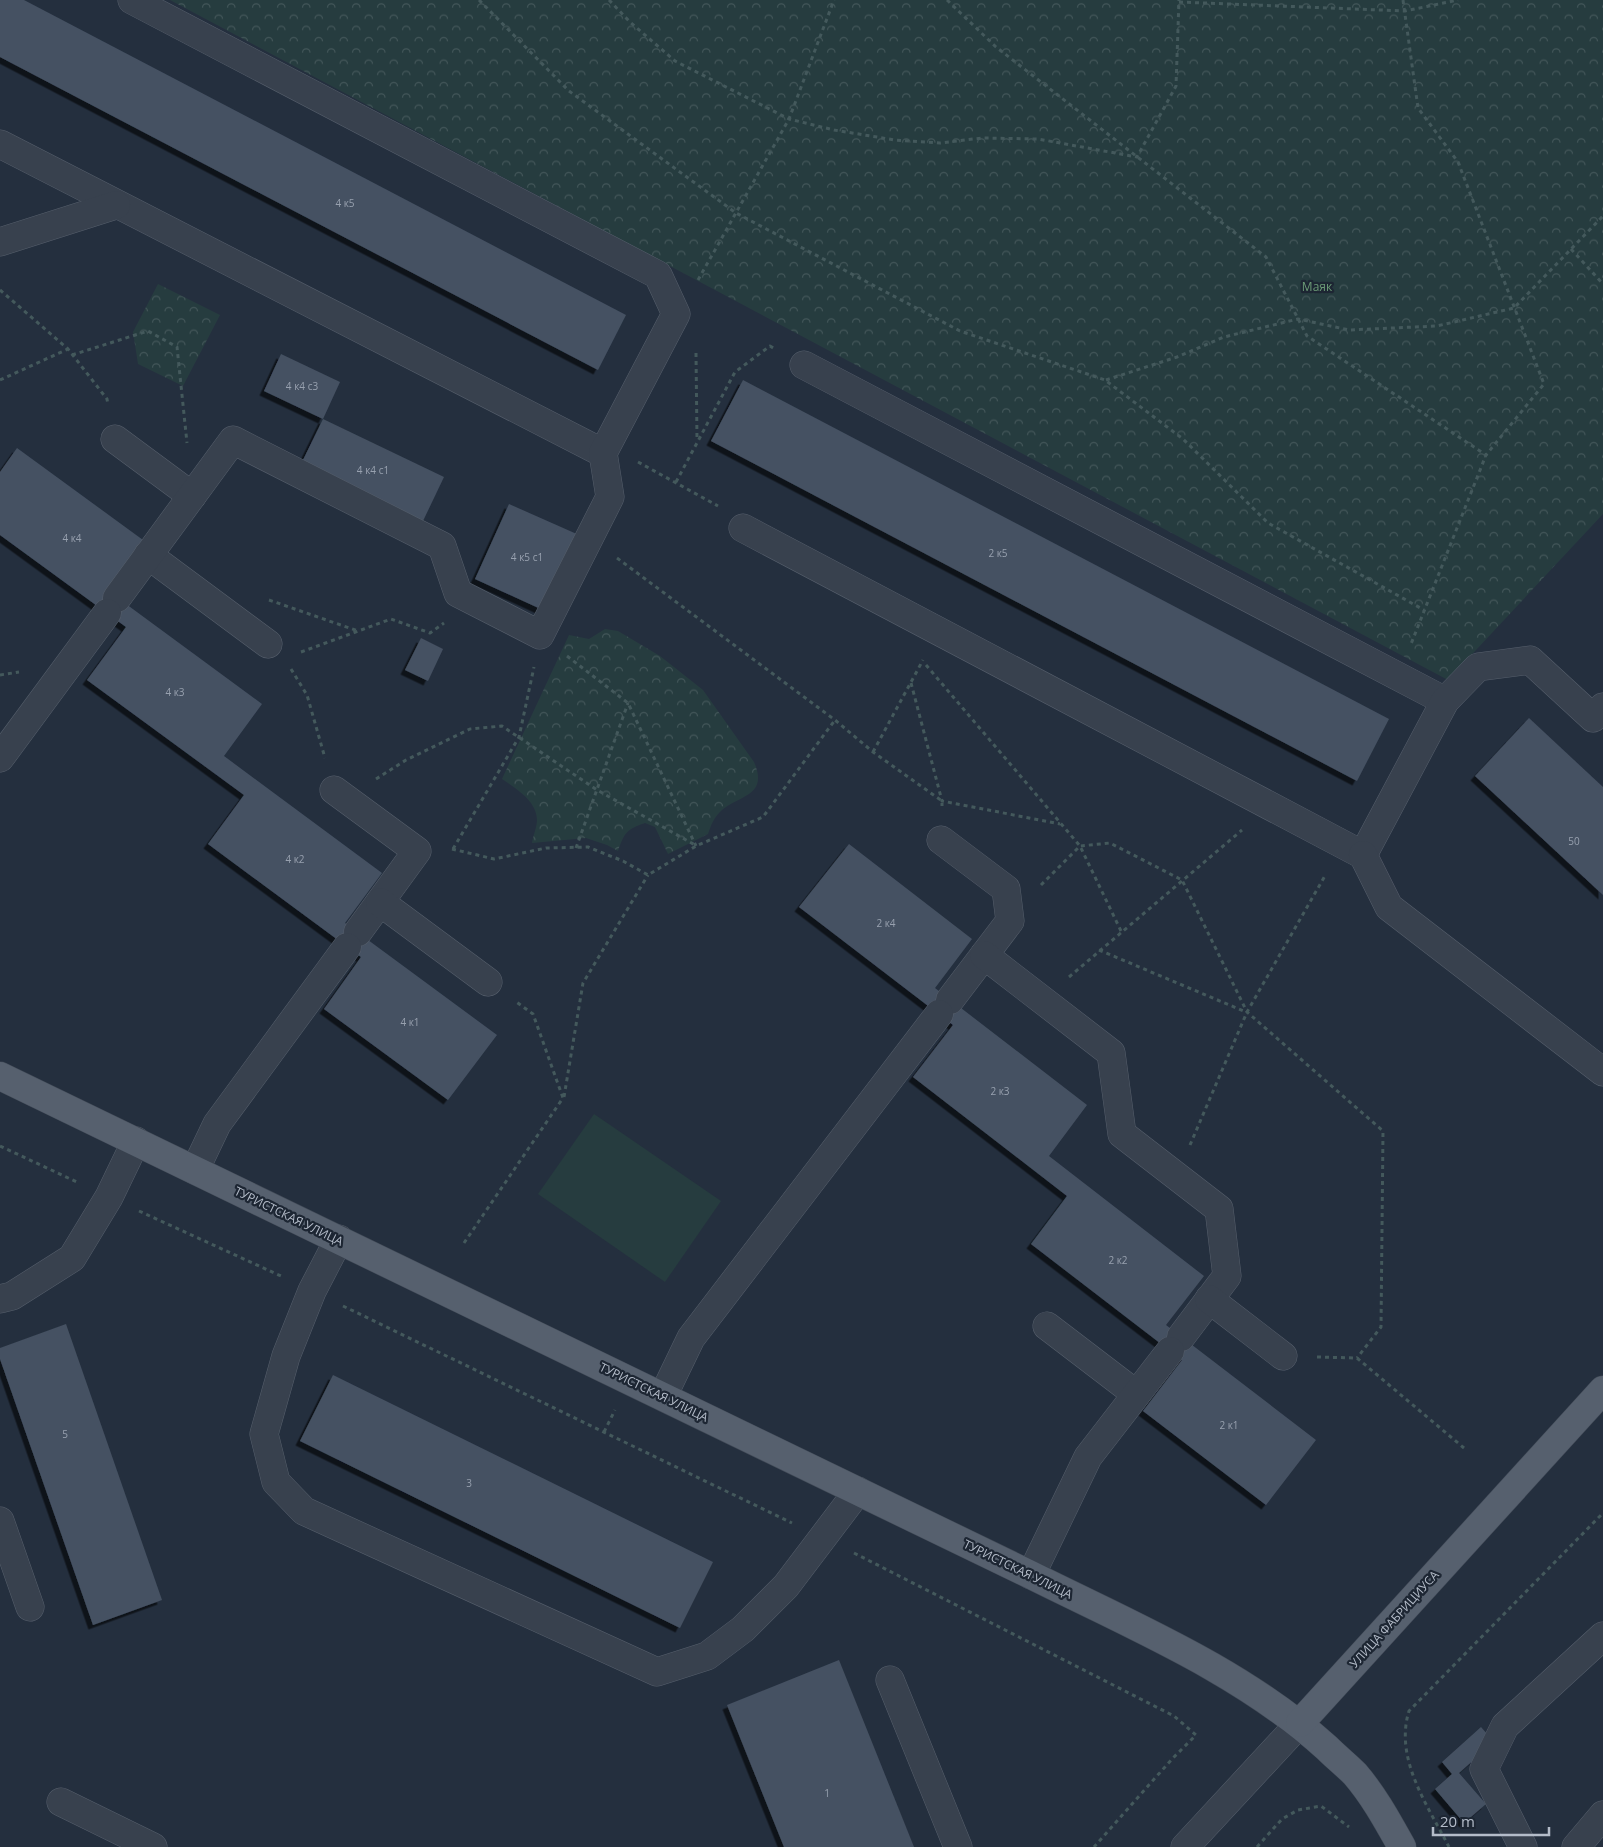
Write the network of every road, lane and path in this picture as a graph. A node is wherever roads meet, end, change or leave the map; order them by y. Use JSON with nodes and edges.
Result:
{"nodes":[{"id":1,"x":132,"y":0,"type":"edge"},
{"id":2,"x":479,"y":0,"type":"edge"},
{"id":3,"x":609,"y":0,"type":"edge"},
{"id":4,"x":834,"y":0,"type":"edge"},
{"id":5,"x":947,"y":0,"type":"edge"},
{"id":6,"x":1403,"y":0,"type":"edge"},
{"id":7,"x":1458,"y":0,"type":"edge"},
{"id":8,"x":1179,"y":1,"type":"edge"},
{"id":9,"x":1405,"y":11,"type":"junction"},
{"id":10,"x":789,"y":119,"type":"junction"},
{"id":11,"x":0,"y":144,"type":"edge"},
{"id":12,"x":1137,"y":156,"type":"junction"},
{"id":13,"x":116,"y":205,"type":"junction"},
{"id":14,"x":736,"y":213,"type":"junction"},
{"id":15,"x":1603,"y":216,"type":"edge"},
{"id":16,"x":0,"y":242,"type":"edge"},
{"id":17,"x":1572,"y":249,"type":"junction"},
{"id":18,"x":703,"y":272,"type":"dead end"},
{"id":19,"x":1603,"y":284,"type":"edge"},
{"id":20,"x":0,"y":290,"type":"edge"},
{"id":21,"x":1514,"y":308,"type":"junction"},
{"id":22,"x":676,"y":314,"type":"junction"},
{"id":23,"x":1298,"y":319,"type":"junction"},
{"id":24,"x":68,"y":349,"type":"junction"},
{"id":25,"x":72,"y":355,"type":"junction"},
{"id":26,"x":804,"y":365,"type":"joint"},
{"id":27,"x":0,"y":380,"type":"edge"},
{"id":28,"x":1105,"y":380,"type":"junction"},
{"id":29,"x":115,"y":439,"type":"joint"},
{"id":30,"x":697,"y":440,"type":"junction"},
{"id":31,"x":603,"y":453,"type":"junction"},
{"id":32,"x":1486,"y":455,"type":"junction"},
{"id":33,"x":668,"y":478,"type":"dead end"},
{"id":34,"x":676,"y":482,"type":"junction"},
{"id":35,"x":192,"y":496,"type":"junction"},
{"id":36,"x":743,"y":528,"type":"joint"},
{"id":37,"x":586,"y":545,"type":"junction"},
{"id":38,"x":148,"y":556,"type":"junction"},
{"id":39,"x":475,"y":602,"type":"junction"},
{"id":40,"x":220,"y":608,"type":"junction"},
{"id":41,"x":358,"y":631,"type":"junction"},
{"id":42,"x":938,"y":632,"type":"junction"},
{"id":43,"x":551,"y":643,"type":"junction"},
{"id":44,"x":276,"y":651,"type":"junction"},
{"id":45,"x":922,"y":660,"type":"junction"},
{"id":46,"x":911,"y":682,"type":"junction"},
{"id":47,"x":1445,"y":701,"type":"junction"},
{"id":48,"x":628,"y":703,"type":"junction"},
{"id":49,"x":1600,"y":718,"type":"edge"},
{"id":50,"x":835,"y":720,"type":"junction"},
{"id":51,"x":519,"y":737,"type":"junction"},
{"id":52,"x":874,"y":752,"type":"junction"},
{"id":53,"x":0,"y":758,"type":"edge"},
{"id":54,"x":597,"y":790,"type":"junction"},
{"id":55,"x":339,"y":794,"type":"junction"},
{"id":56,"x":942,"y":801,"type":"junction"},
{"id":57,"x":1262,"y":802,"type":"junction"},
{"id":58,"x":1060,"y":824,"type":"junction"},
{"id":59,"x":941,"y":840,"type":"joint"},
{"id":60,"x":696,"y":846,"type":"junction"},
{"id":61,"x":1080,"y":846,"type":"junction"},
{"id":62,"x":576,"y":848,"type":"junction"},
{"id":63,"x":453,"y":849,"type":"junction"},
{"id":64,"x":1353,"y":850,"type":"junction"},
{"id":65,"x":417,"y":852,"type":"junction"},
{"id":66,"x":648,"y":875,"type":"junction"},
{"id":67,"x":1182,"y":880,"type":"junction"},
{"id":68,"x":380,"y":902,"type":"junction"},
{"id":69,"x":1009,"y":916,"type":"junction"},
{"id":70,"x":1121,"y":931,"type":"junction"},
{"id":71,"x":1099,"y":950,"type":"junction"},
{"id":72,"x":984,"y":955,"type":"junction"},
{"id":73,"x":488,"y":982,"type":"joint"},
{"id":74,"x":1042,"y":1000,"type":"junction"},
{"id":75,"x":1247,"y":1012,"type":"junction"},
{"id":76,"x":1603,"y":1072,"type":"edge"},
{"id":77,"x":0,"y":1076,"type":"edge"},
{"id":78,"x":563,"y":1098,"type":"junction"},
{"id":79,"x":136,"y":1141,"type":"junction"},
{"id":80,"x":0,"y":1146,"type":"edge"},
{"id":81,"x":195,"y":1170,"type":"junction"},
{"id":82,"x":1177,"y":1177,"type":"junction"},
{"id":83,"x":109,"y":1197,"type":"junction"},
{"id":84,"x":339,"y":1239,"type":"junction"},
{"id":85,"x":464,"y":1243,"type":"dead end"},
{"id":86,"x":312,"y":1291,"type":"junction"},
{"id":87,"x":0,"y":1299,"type":"edge"},
{"id":88,"x":1210,"y":1299,"type":"junction"},
{"id":89,"x":1047,"y":1326,"type":"dead end"},
{"id":90,"x":1283,"y":1356,"type":"joint"},
{"id":91,"x":1357,"y":1358,"type":"junction"},
{"id":92,"x":1603,"y":1390,"type":"edge"},
{"id":93,"x":1136,"y":1394,"type":"junction"},
{"id":94,"x":663,"y":1396,"type":"junction"},
{"id":95,"x":619,"y":1402,"type":"dead end"},
{"id":96,"x":604,"y":1432,"type":"junction"},
{"id":97,"x":1464,"y":1448,"type":"dead end"},
{"id":98,"x":858,"y":1491,"type":"junction"},
{"id":99,"x":1603,"y":1513,"type":"edge"},
{"id":100,"x":0,"y":1520,"type":"edge"},
{"id":101,"x":824,"y":1538,"type":"junction"},
{"id":102,"x":1031,"y":1575,"type":"junction"},
{"id":103,"x":30,"y":1607,"type":"dead end"},
{"id":104,"x":1603,"y":1636,"type":"edge"},
{"id":105,"x":890,"y":1680,"type":"dead end"},
{"id":106,"x":1300,"y":1723,"type":"junction"},
{"id":107,"x":61,"y":1802,"type":"dead end"},
{"id":108,"x":1603,"y":1815,"type":"edge"},
{"id":109,"x":1352,"y":1829,"type":"dead end"},
{"id":110,"x":153,"y":1847,"type":"edge"},
{"id":111,"x":958,"y":1847,"type":"edge"},
{"id":112,"x":1094,"y":1847,"type":"edge"},
{"id":113,"x":1185,"y":1847,"type":"edge"},
{"id":114,"x":1257,"y":1847,"type":"edge"},
{"id":115,"x":1402,"y":1847,"type":"edge"},
{"id":116,"x":1449,"y":1847,"type":"edge"},
{"id":117,"x":1523,"y":1847,"type":"edge"},
{"id":118,"x":1576,"y":1847,"type":"edge"}],
"edges":[{"from":1,"to":22,"type":"street"},
{"from":2,"to":14,"type":"path"},
{"from":3,"to":10,"type":"path"},
{"from":4,"to":10,"type":"path"},
{"from":5,"to":12,"type":"path"},
{"from":6,"to":9,"type":"path"},
{"from":7,"to":9,"type":"path"},
{"from":8,"to":9,"type":"path"},
{"from":8,"to":12,"type":"path"},
{"from":9,"to":21,"type":"path"},
{"from":10,"to":12,"type":"path"},
{"from":10,"to":14,"type":"path"},
{"from":11,"to":13,"type":"street"},
{"from":12,"to":23,"type":"path"},
{"from":13,"to":16,"type":"street"},
{"from":13,"to":31,"type":"street"},
{"from":14,"to":18,"type":"path"},
{"from":14,"to":28,"type":"path"},
{"from":15,"to":17,"type":"path"},
{"from":17,"to":19,"type":"path"},
{"from":17,"to":21,"type":"path"},
{"from":20,"to":24,"type":"path"},
{"from":21,"to":23,"type":"path"},
{"from":21,"to":32,"type":"path"},
{"from":22,"to":30,"type":"path"},
{"from":22,"to":31,"type":"street"},
{"from":23,"to":28,"type":"path"},
{"from":23,"to":32,"type":"path"},
{"from":24,"to":25,"type":"path"},
{"from":24,"to":27,"type":"path"},
{"from":25,"to":29,"type":"path"},
{"from":25,"to":35,"type":"path"},
{"from":26,"to":30,"type":"path"},
{"from":26,"to":47,"type":"street"},
{"from":28,"to":32,"type":"path"},
{"from":29,"to":35,"type":"street"},
{"from":30,"to":34,"type":"path"},
{"from":31,"to":37,"type":"street"},
{"from":33,"to":34,"type":"path"},
{"from":34,"to":36,"type":"path"},
{"from":35,"to":38,"type":"street"},
{"from":35,"to":39,"type":"street"},
{"from":36,"to":42,"type":"street"},
{"from":37,"to":43,"type":"street"},
{"from":37,"to":50,"type":"path"},
{"from":38,"to":40,"type":"street"},
{"from":38,"to":53,"type":"street"},
{"from":39,"to":41,"type":"path"},
{"from":39,"to":43,"type":"street"},
{"from":40,"to":41,"type":"path"},
{"from":40,"to":44,"type":"street"},
{"from":41,"to":44,"type":"path"},
{"from":42,"to":45,"type":"path"},
{"from":42,"to":57,"type":"street"},
{"from":43,"to":48,"type":"path"},
{"from":43,"to":51,"type":"path"},
{"from":44,"to":55,"type":"path"},
{"from":45,"to":46,"type":"path"},
{"from":45,"to":58,"type":"path"},
{"from":46,"to":52,"type":"path"},
{"from":46,"to":56,"type":"path"},
{"from":47,"to":49,"type":"street"},
{"from":47,"to":64,"type":"street"},
{"from":48,"to":54,"type":"path"},
{"from":48,"to":60,"type":"path"},
{"from":50,"to":52,"type":"path"},
{"from":50,"to":60,"type":"path"},
{"from":51,"to":54,"type":"path"},
{"from":51,"to":55,"type":"path"},
{"from":51,"to":63,"type":"path"},
{"from":52,"to":56,"type":"path"},
{"from":54,"to":60,"type":"path"},
{"from":54,"to":62,"type":"path"},
{"from":55,"to":65,"type":"street"},
{"from":56,"to":58,"type":"path"},
{"from":56,"to":59,"type":"path"},
{"from":57,"to":64,"type":"street"},
{"from":57,"to":67,"type":"path"},
{"from":58,"to":61,"type":"path"},
{"from":59,"to":69,"type":"street"},
{"from":60,"to":66,"type":"path"},
{"from":61,"to":67,"type":"path"},
{"from":61,"to":69,"type":"path"},
{"from":61,"to":70,"type":"path"},
{"from":62,"to":63,"type":"path"},
{"from":62,"to":66,"type":"path"},
{"from":63,"to":65,"type":"path"},
{"from":64,"to":75,"type":"path"},
{"from":64,"to":76,"type":"street"},
{"from":65,"to":68,"type":"street"},
{"from":66,"to":78,"type":"path"},
{"from":67,"to":70,"type":"path"},
{"from":67,"to":75,"type":"path"},
{"from":68,"to":73,"type":"street"},
{"from":68,"to":81,"type":"street"},
{"from":69,"to":72,"type":"street"},
{"from":70,"to":71,"type":"path"},
{"from":71,"to":74,"type":"path"},
{"from":71,"to":75,"type":"path"},
{"from":72,"to":74,"type":"street"},
{"from":72,"to":94,"type":"street"},
{"from":73,"to":78,"type":"path"},
{"from":74,"to":82,"type":"street"},
{"from":75,"to":82,"type":"path"},
{"from":75,"to":91,"type":"path"},
{"from":77,"to":79,"type":"main road","name":"ТУРИСТСКАЯ УЛИЦА"},
{"from":78,"to":85,"type":"path"},
{"from":79,"to":81,"type":"main road","name":"ТУРИСТСКАЯ УЛИЦА"},
{"from":79,"to":83,"type":"street"},
{"from":80,"to":83,"type":"path"},
{"from":81,"to":84,"type":"main road","name":"ТУРИСТСКАЯ УЛИЦА"},
{"from":82,"to":88,"type":"street"},
{"from":83,"to":86,"type":"path"},
{"from":83,"to":87,"type":"street"},
{"from":84,"to":86,"type":"street"},
{"from":84,"to":94,"type":"main road","name":"ТУРИСТСКАЯ УЛИЦА"},
{"from":86,"to":96,"type":"path"},
{"from":86,"to":101,"type":"street"},
{"from":88,"to":90,"type":"street"},
{"from":88,"to":93,"type":"street"},
{"from":89,"to":93,"type":"street"},
{"from":90,"to":91,"type":"path"},
{"from":91,"to":97,"type":"path"},
{"from":92,"to":106,"type":"main road","name":"УЛИЦА ФАБРИЦИУСА"},
{"from":93,"to":102,"type":"street"},
{"from":94,"to":98,"type":"main road","name":"ТУРИСТСКАЯ УЛИЦА"},
{"from":95,"to":96,"type":"path"},
{"from":96,"to":101,"type":"path"},
{"from":98,"to":101,"type":"street"},
{"from":98,"to":102,"type":"main road","name":"ТУРИСТСКАЯ УЛИЦА"},
{"from":99,"to":116,"type":"path"},
{"from":100,"to":103,"type":"street"},
{"from":101,"to":112,"type":"path"},
{"from":102,"to":106,"type":"main road","name":"ТУРИСТСКАЯ УЛИЦА"},
{"from":104,"to":117,"type":"street"},
{"from":105,"to":111,"type":"street"},
{"from":106,"to":113,"type":"street","name":"УЛИЦА ФАБРИЦИУСА"},
{"from":106,"to":115,"type":"main road","name":"ТУРИСТСКАЯ УЛИЦА"},
{"from":107,"to":110,"type":"street"},
{"from":108,"to":118,"type":"street"},
{"from":109,"to":114,"type":"path"}]}
